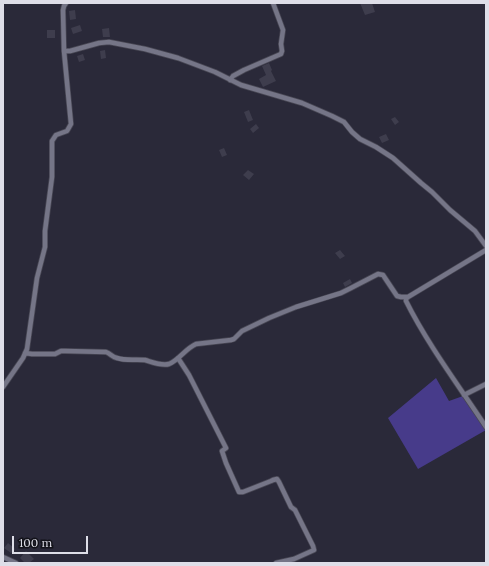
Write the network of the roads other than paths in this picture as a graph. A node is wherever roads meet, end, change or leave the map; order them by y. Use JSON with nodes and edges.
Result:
{"nodes":[{"id":1,"x":66,"y":3,"type":"edge"},
{"id":2,"x":273,"y":3,"type":"edge"},
{"id":3,"x":64,"y":51,"type":"junction"},
{"id":4,"x":230,"y":80,"type":"junction"},
{"id":5,"x":486,"y":246,"type":"edge"},
{"id":6,"x":486,"y":250,"type":"edge"},
{"id":7,"x":408,"y":297,"type":"junction"},
{"id":8,"x":25,"y":353,"type":"junction"},
{"id":9,"x":178,"y":358,"type":"junction"},
{"id":10,"x":486,"y":384,"type":"edge"},
{"id":11,"x":3,"y":387,"type":"edge"},
{"id":12,"x":464,"y":395,"type":"junction"},
{"id":13,"x":486,"y":427,"type":"edge"},
{"id":14,"x":3,"y":557,"type":"edge"},
{"id":15,"x":16,"y":563,"type":"edge"},
{"id":16,"x":276,"y":563,"type":"edge"}],
"edges":[{"from":1,"to":3,"type":"street"},
{"from":2,"to":4,"type":"street"},
{"from":3,"to":4,"type":"street"},
{"from":3,"to":8,"type":"street"},
{"from":4,"to":5,"type":"street"},
{"from":6,"to":7,"type":"street"},
{"from":7,"to":9,"type":"street"},
{"from":7,"to":12,"type":"street"},
{"from":8,"to":9,"type":"street"},
{"from":8,"to":11,"type":"street"},
{"from":9,"to":16,"type":"street"},
{"from":10,"to":12,"type":"street"},
{"from":12,"to":13,"type":"street"},
{"from":14,"to":15,"type":"street"}]}
